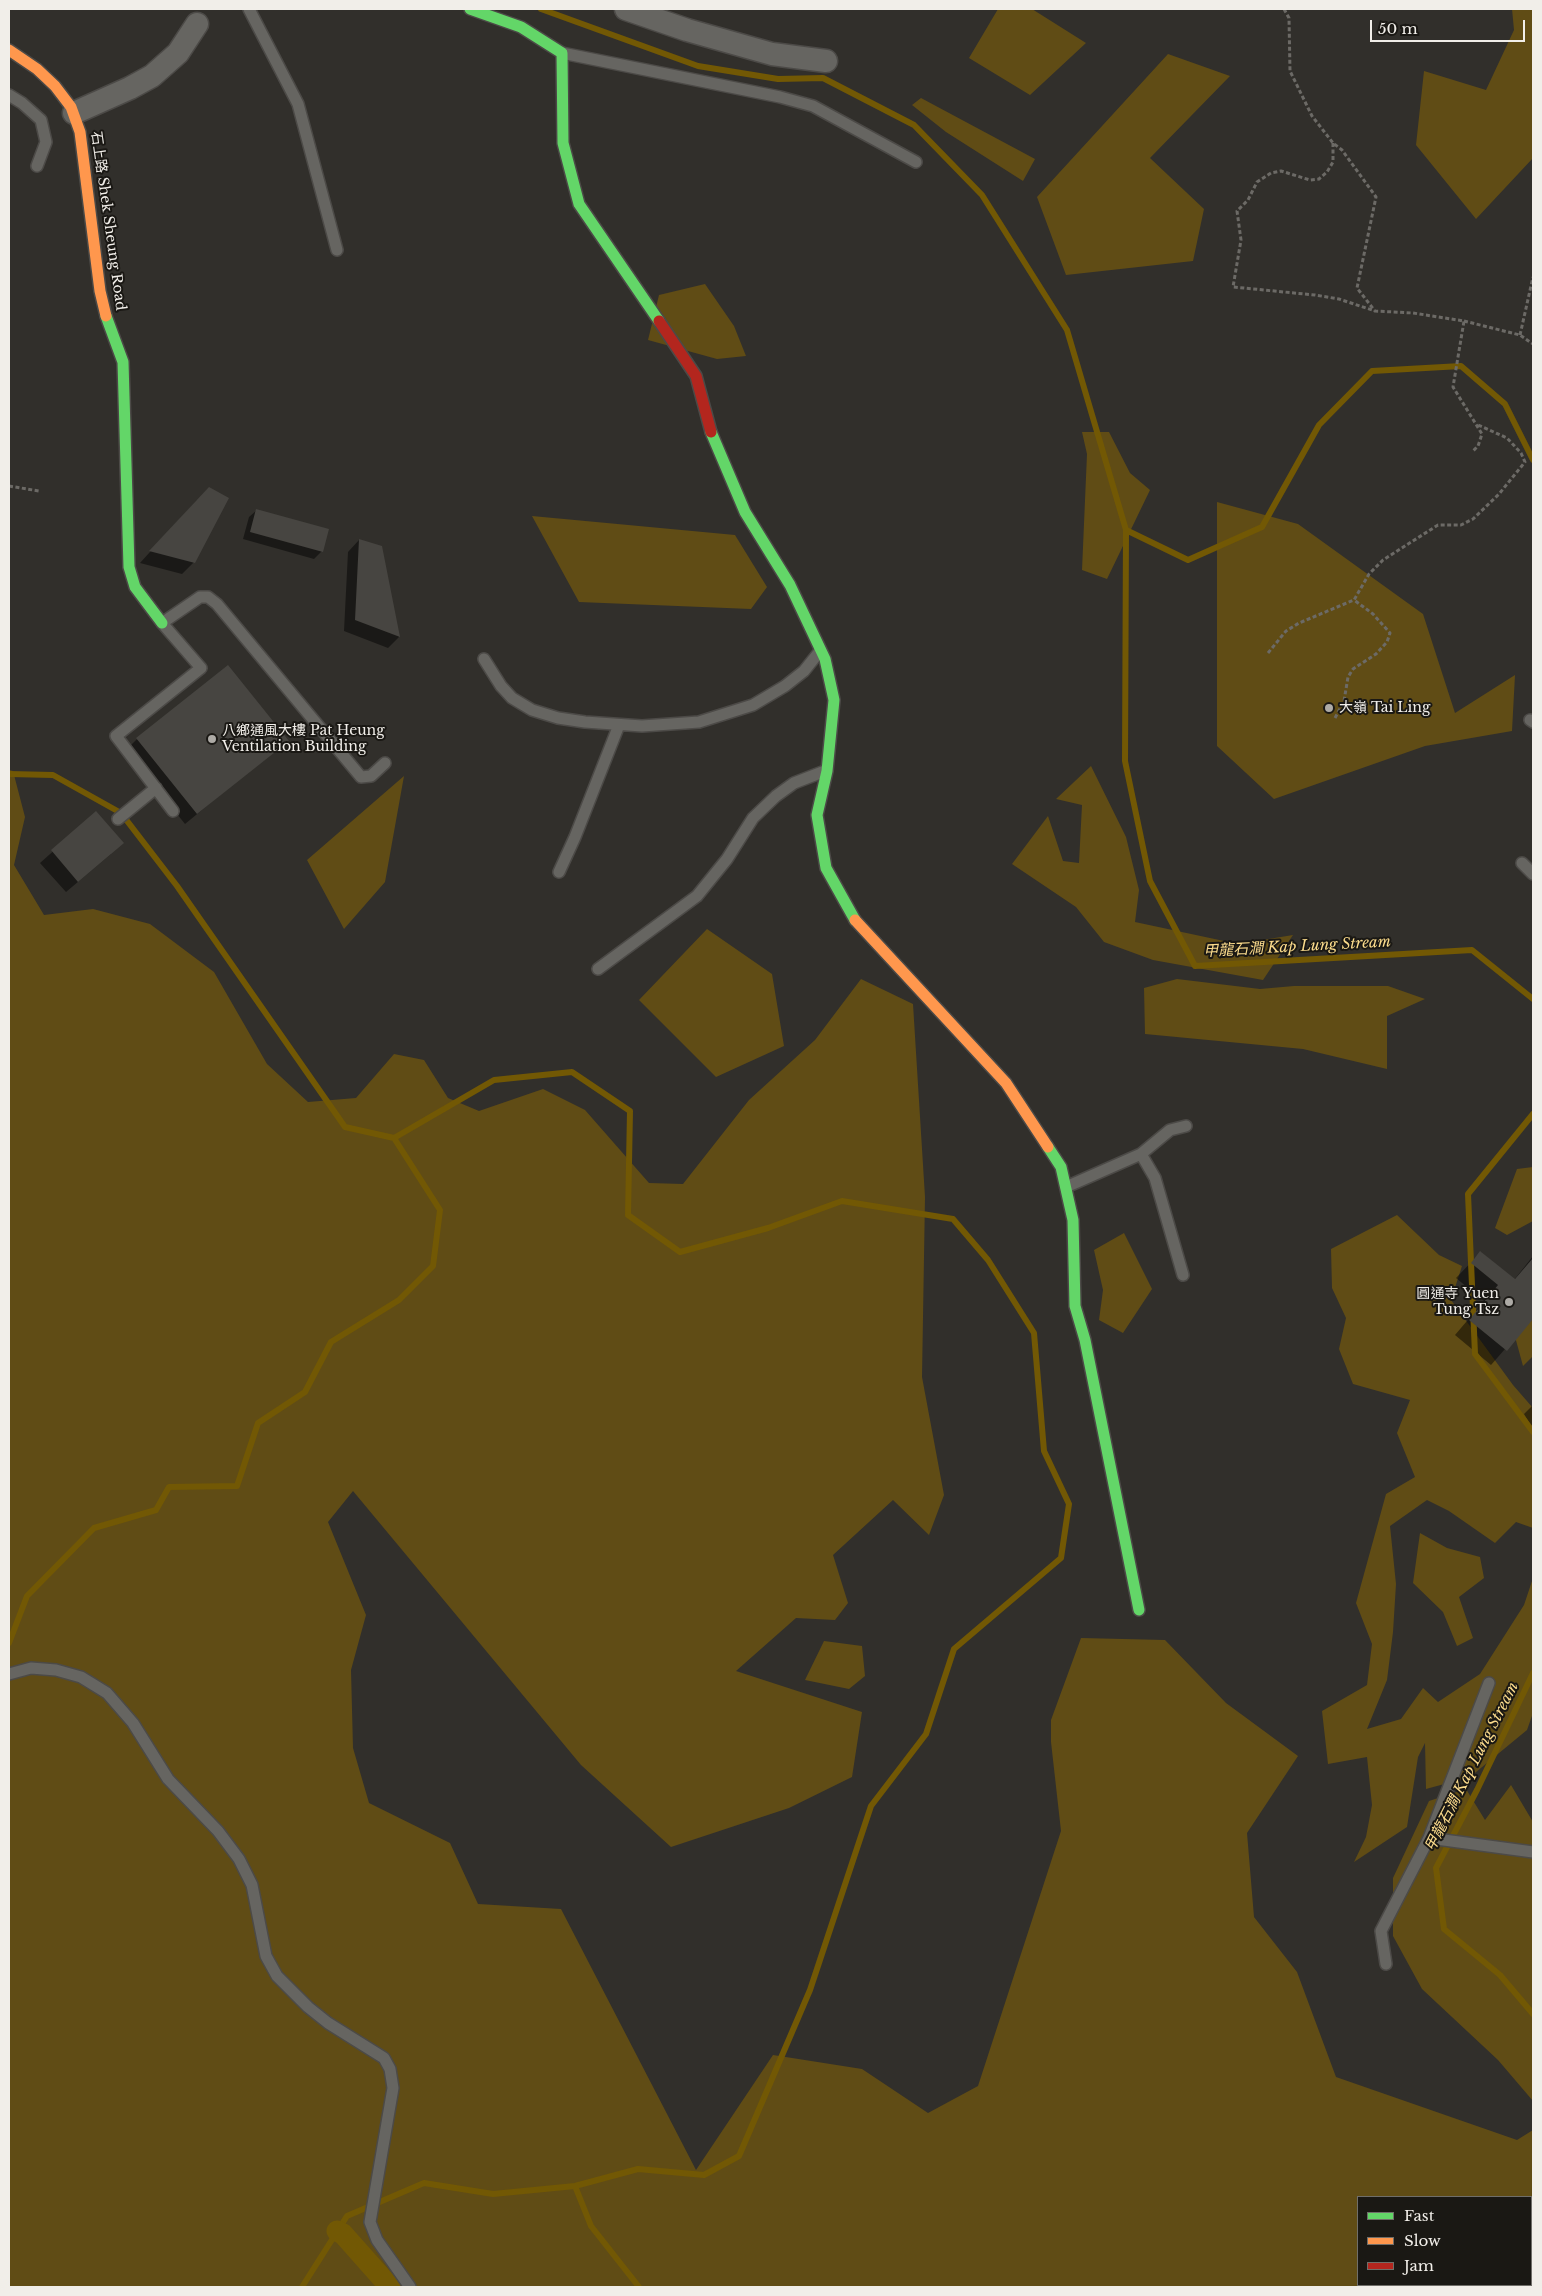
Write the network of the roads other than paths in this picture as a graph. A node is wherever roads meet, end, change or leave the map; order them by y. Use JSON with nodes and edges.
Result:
{"nodes":[{"id":1,"x":249,"y":9,"type":"edge"},
{"id":2,"x":470,"y":9,"type":"edge"},
{"id":3,"x":626,"y":9,"type":"edge"},
{"id":4,"x":197,"y":24,"type":"dead end"},
{"id":5,"x":9,"y":50,"type":"edge"},
{"id":6,"x":562,"y":53,"type":"junction"},
{"id":7,"x":826,"y":61,"type":"dead end"},
{"id":8,"x":9,"y":95,"type":"edge"},
{"id":9,"x":74,"y":114,"type":"junction"},
{"id":10,"x":916,"y":162,"type":"dead end"},
{"id":11,"x":37,"y":166,"type":"dead end"},
{"id":12,"x":337,"y":250,"type":"dead end"},
{"id":13,"x":162,"y":623,"type":"junction"},
{"id":14,"x":821,"y":650,"type":"junction"},
{"id":15,"x":484,"y":659,"type":"dead end"},
{"id":16,"x":619,"y":725,"type":"junction"},
{"id":17,"x":385,"y":764,"type":"dead end"},
{"id":18,"x":827,"y":771,"type":"junction"},
{"id":19,"x":156,"y":788,"type":"junction"},
{"id":20,"x":173,"y":811,"type":"dead end"},
{"id":21,"x":118,"y":819,"type":"dead end"},
{"id":22,"x":1522,"y":862,"type":"dead end"},
{"id":23,"x":559,"y":872,"type":"dead end"},
{"id":24,"x":1533,"y":874,"type":"edge"},
{"id":25,"x":598,"y":969,"type":"dead end"},
{"id":26,"x":1186,"y":1126,"type":"dead end"},
{"id":27,"x":1141,"y":1154,"type":"junction"},
{"id":28,"x":1066,"y":1188,"type":"junction"},
{"id":29,"x":1183,"y":1276,"type":"dead end"},
{"id":30,"x":1139,"y":1610,"type":"dead end"},
{"id":31,"x":9,"y":1674,"type":"edge"},
{"id":32,"x":1489,"y":1683,"type":"dead end"},
{"id":33,"x":1429,"y":1838,"type":"junction"},
{"id":34,"x":1533,"y":1852,"type":"edge"},
{"id":35,"x":1386,"y":1964,"type":"dead end"},
{"id":36,"x":410,"y":2287,"type":"edge"}],
"edges":[{"from":1,"to":12,"type":"lane"},
{"from":2,"to":6,"type":"street"},
{"from":3,"to":7,"type":"street"},
{"from":4,"to":9,"type":"street"},
{"from":5,"to":9,"type":"street","name":"石上路 Shek Sheung Road"},
{"from":6,"to":10,"type":"lane"},
{"from":6,"to":14,"type":"street"},
{"from":8,"to":11,"type":"lane"},
{"from":9,"to":13,"type":"street","name":"石上路 Shek Sheung Road"},
{"from":13,"to":17,"type":"lane"},
{"from":13,"to":19,"type":"lane"},
{"from":14,"to":16,"type":"lane"},
{"from":14,"to":18,"type":"street"},
{"from":15,"to":16,"type":"lane"},
{"from":16,"to":23,"type":"lane"},
{"from":18,"to":25,"type":"lane"},
{"from":18,"to":28,"type":"street"},
{"from":19,"to":20,"type":"lane"},
{"from":19,"to":21,"type":"lane"},
{"from":22,"to":24,"type":"lane"},
{"from":26,"to":27,"type":"lane"},
{"from":27,"to":28,"type":"lane"},
{"from":27,"to":29,"type":"lane"},
{"from":28,"to":30,"type":"street"},
{"from":31,"to":36,"type":"lane"},
{"from":32,"to":33,"type":"lane"},
{"from":33,"to":34,"type":"lane"},
{"from":33,"to":35,"type":"lane"}]}
